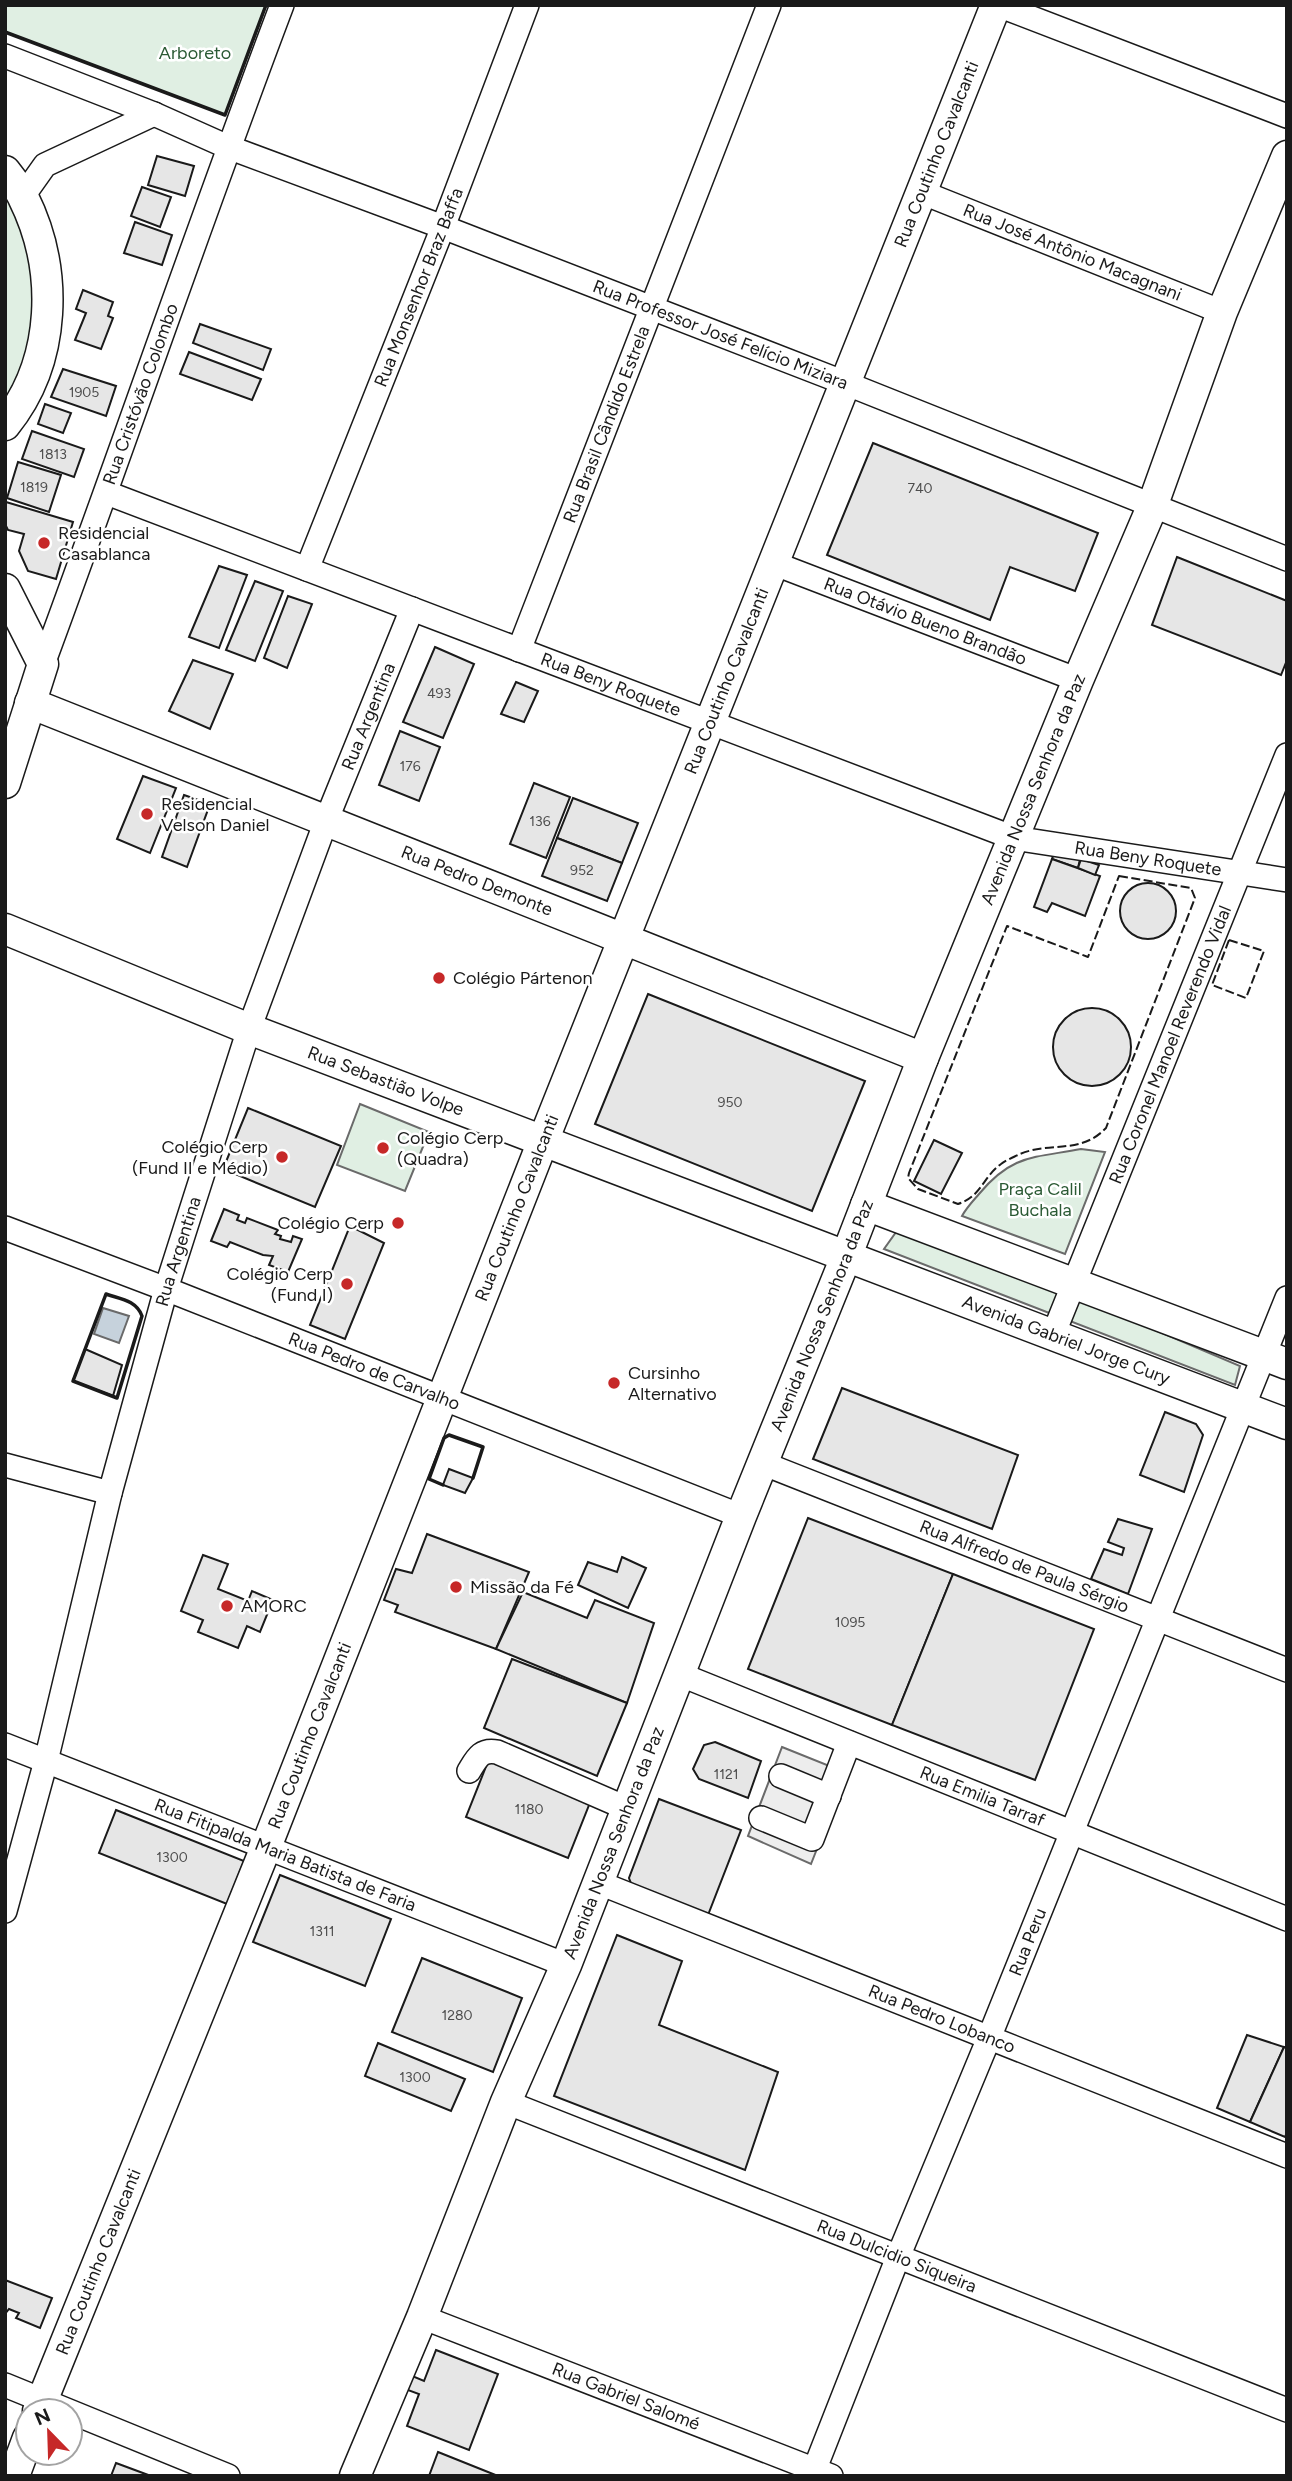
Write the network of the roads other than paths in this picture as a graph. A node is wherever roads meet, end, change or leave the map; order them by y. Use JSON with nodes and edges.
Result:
{"nodes":[{"id":1,"x":282,"y":5,"type":"edge"},
{"id":2,"x":527,"y":5,"type":"edge"},
{"id":3,"x":769,"y":5,"type":"edge"},
{"id":4,"x":997,"y":5,"type":"edge"},
{"id":5,"x":5,"y":56,"type":"edge"},
{"id":6,"x":154,"y":114,"type":"junction"},
{"id":7,"x":1287,"y":116,"type":"edge"},
{"id":8,"x":228,"y":147,"type":"junction"},
{"id":9,"x":1287,"y":156,"type":"edge"},
{"id":10,"x":5,"y":171,"type":"edge"},
{"id":11,"x":921,"y":192,"type":"junction"},
{"id":12,"x":23,"y":196,"type":"junction"},
{"id":13,"x":443,"y":226,"type":"junction"},
{"id":14,"x":650,"y":307,"type":"junction"},
{"id":15,"x":1222,"y":312,"type":"junction"},
{"id":16,"x":845,"y":383,"type":"junction"},
{"id":17,"x":5,"y":425,"type":"edge"},
{"id":18,"x":107,"y":493,"type":"junction"},
{"id":19,"x":1152,"y":507,"type":"junction"},
{"id":20,"x":1287,"y":559,"type":"edge"},
{"id":21,"x":773,"y":563,"type":"junction"},
{"id":22,"x":307,"y":569,"type":"junction"},
{"id":23,"x":5,"y":589,"type":"edge"},
{"id":24,"x":412,"y":609,"type":"junction"},
{"id":25,"x":519,"y":650,"type":"junction"},
{"id":26,"x":43,"y":664,"type":"junction"},
{"id":27,"x":1078,"y":680,"type":"junction"},
{"id":28,"x":18,"y":705,"type":"edge"},
{"id":29,"x":710,"y":722,"type":"junction"},
{"id":30,"x":1287,"y":755,"type":"edge"},
{"id":31,"x":5,"y":783,"type":"edge"},
{"id":32,"x":326,"y":821,"type":"junction"},
{"id":33,"x":1014,"y":838,"type":"junction"},
{"id":34,"x":1238,"y":873,"type":"junction"},
{"id":35,"x":1287,"y":880,"type":"edge"},
{"id":36,"x":5,"y":929,"type":"edge"},
{"id":37,"x":624,"y":939,"type":"junction"},
{"id":38,"x":249,"y":1030,"type":"junction"},
{"id":39,"x":923,"y":1058,"type":"junction"},
{"id":40,"x":543,"y":1141,"type":"junction"},
{"id":41,"x":866,"y":1205,"type":"junction"},
{"id":42,"x":5,"y":1228,"type":"edge"},
{"id":43,"x":846,"y":1257,"type":"junction"},
{"id":44,"x":1074,"y":1282,"type":"junction"},
{"id":45,"x":166,"y":1289,"type":"junction"},
{"id":46,"x":1287,"y":1298,"type":"edge"},
{"id":47,"x":1053,"y":1335,"type":"junction"},
{"id":48,"x":1275,"y":1359,"type":"edge"},
{"id":49,"x":442,"y":1397,"type":"junction"},
{"id":50,"x":1243,"y":1407,"type":"junction"},
{"id":51,"x":1287,"y":1424,"type":"edge"},
{"id":52,"x":762,"y":1463,"type":"junction"},
{"id":53,"x":5,"y":1465,"type":"edge"},
{"id":54,"x":110,"y":1493,"type":"junction"},
{"id":55,"x":741,"y":1516,"type":"junction"},
{"id":56,"x":1158,"y":1619,"type":"junction"},
{"id":57,"x":1287,"y":1670,"type":"edge"},
{"id":58,"x":679,"y":1674,"type":"junction"},
{"id":59,"x":849,"y":1743,"type":"junction"},
{"id":60,"x":5,"y":1745,"type":"edge"},
{"id":61,"x":46,"y":1761,"type":"junction"},
{"id":62,"x":469,"y":1770,"type":"dead end"},
{"id":63,"x":781,"y":1776,"type":"dead end"},
{"id":64,"x":829,"y":1796,"type":"junction"},
{"id":65,"x":626,"y":1808,"type":"junction"},
{"id":66,"x":761,"y":1818,"type":"dead end"},
{"id":67,"x":1072,"y":1833,"type":"junction"},
{"id":68,"x":265,"y":1847,"type":"junction"},
{"id":69,"x":597,"y":1882,"type":"junction"},
{"id":70,"x":5,"y":1911,"type":"edge"},
{"id":71,"x":1287,"y":1919,"type":"edge"},
{"id":72,"x":566,"y":1965,"type":"junction"},
{"id":73,"x":989,"y":2038,"type":"junction"},
{"id":74,"x":506,"y":2102,"type":"junction"},
{"id":75,"x":1287,"y":2155,"type":"edge"},
{"id":76,"x":898,"y":2257,"type":"junction"},
{"id":77,"x":422,"y":2317,"type":"junction"},
{"id":78,"x":5,"y":2385,"type":"edge"},
{"id":79,"x":27,"y":2397,"type":"edge"},
{"id":80,"x":44,"y":2397,"type":"edge"},
{"id":81,"x":1287,"y":2410,"type":"edge"},
{"id":82,"x":84,"y":2421,"type":"edge"},
{"id":83,"x":820,"y":2474,"type":"edge"},
{"id":84,"x":228,"y":2476,"type":"edge"},
{"id":85,"x":355,"y":2476,"type":"edge"}],
"edges":[{"from":1,"to":8,"type":"street","name":"Rua Cristóvão Colombo"},
{"from":2,"to":13,"type":"street","name":"Rua Monsenhor Braz Baffa"},
{"from":3,"to":14,"type":"street","name":"Rua Brasil Cândido Estrela"},
{"from":4,"to":7,"type":"street"},
{"from":4,"to":11,"type":"main road","name":"Rua Coutinho Cavalcanti"},
{"from":5,"to":6,"type":"street","name":"Rua Professor José Felício Miziara"},
{"from":6,"to":8,"type":"street","name":"Rua Professor José Felício Miziara"},
{"from":6,"to":12,"type":"street"},
{"from":8,"to":13,"type":"street","name":"Rua Professor José Felício Miziara"},
{"from":8,"to":18,"type":"street","name":"Rua Cristóvão Colombo"},
{"from":9,"to":15,"type":"main road","name":"Avenida Nossa Senhora da Paz"},
{"from":10,"to":12,"type":"main road"},
{"from":11,"to":15,"type":"street","name":"Rua José Antônio Macagnani"},
{"from":11,"to":16,"type":"main road","name":"Rua Coutinho Cavalcanti"},
{"from":12,"to":17,"type":"main road"},
{"from":13,"to":14,"type":"street","name":"Rua Professor José Felício Miziara"},
{"from":13,"to":22,"type":"street","name":"Rua Monsenhor Braz Baffa"},
{"from":14,"to":16,"type":"street","name":"Rua Professor José Felício Miziara"},
{"from":14,"to":25,"type":"street","name":"Rua Brasil Cândido Estrela"},
{"from":15,"to":19,"type":"main road","name":"Avenida Nossa Senhora da Paz"},
{"from":16,"to":19,"type":"street","name":"Rua Professor José Felício Miziara"},
{"from":16,"to":21,"type":"main road","name":"Rua Coutinho Cavalcanti"},
{"from":18,"to":22,"type":"street","name":"Rua Beny Roquete"},
{"from":18,"to":26,"type":"street","name":"Rua Cristóvão Colombo"},
{"from":19,"to":20,"type":"street","name":"Rua Professor José Felício Miziara"},
{"from":19,"to":27,"type":"main road","name":"Avenida Nossa Senhora da Paz"},
{"from":21,"to":27,"type":"street","name":"Rua Otávio Bueno Brandão"},
{"from":21,"to":29,"type":"main road","name":"Rua Coutinho Cavalcanti"},
{"from":22,"to":24,"type":"street","name":"Rua Beny Roquete"},
{"from":23,"to":26,"type":"main road"},
{"from":24,"to":25,"type":"street","name":"Rua Beny Roquete"},
{"from":24,"to":32,"type":"street","name":"Rua Argentina"},
{"from":25,"to":29,"type":"street","name":"Rua Beny Roquete"},
{"from":26,"to":28,"type":"main road","name":"Rua Cristóvão Colombo"},
{"from":27,"to":33,"type":"main road","name":"Avenida Nossa Senhora da Paz"},
{"from":28,"to":31,"type":"main road"},
{"from":28,"to":32,"type":"main road","name":"Rua Pedro Demonte"},
{"from":29,"to":33,"type":"street","name":"Rua Beny Roquete"},
{"from":29,"to":37,"type":"main road","name":"Rua Coutinho Cavalcanti"},
{"from":30,"to":34,"type":"street","name":"Rua Coronel Manoel Reverendo Vidal"},
{"from":32,"to":37,"type":"main road","name":"Rua Pedro Demonte"},
{"from":32,"to":38,"type":"street","name":"Rua Argentina"},
{"from":33,"to":34,"type":"street","name":"Rua Beny Roquete"},
{"from":33,"to":39,"type":"main road","name":"Avenida Nossa Senhora da Paz"},
{"from":34,"to":35,"type":"street","name":"Rua Beny Roquete"},
{"from":34,"to":44,"type":"street","name":"Rua Coronel Manoel Reverendo Vidal"},
{"from":36,"to":38,"type":"main road","name":"Rua Sebastião Volpe"},
{"from":37,"to":39,"type":"main road","name":"Rua Pedro Demonte"},
{"from":37,"to":40,"type":"main road","name":"Rua Coutinho Cavalcanti"},
{"from":38,"to":40,"type":"main road","name":"Rua Sebastião Volpe"},
{"from":38,"to":45,"type":"street","name":"Rua Argentina"},
{"from":39,"to":41,"type":"main road","name":"Avenida Nossa Senhora da Paz"},
{"from":40,"to":43,"type":"main road","name":"Rua Sebastião Volpe"},
{"from":40,"to":49,"type":"main road","name":"Rua Coutinho Cavalcanti"},
{"from":41,"to":43,"type":"main road","name":"Avenida Nossa Senhora da Paz"},
{"from":41,"to":44,"type":"main road"},
{"from":42,"to":45,"type":"street","name":"Rua Pedro de Carvalho"},
{"from":43,"to":47,"type":"main road","name":"Avenida Gabriel Jorge Cury"},
{"from":43,"to":52,"type":"main road","name":"Avenida Nossa Senhora da Paz"},
{"from":44,"to":47,"type":"street","name":"Rua Coronel Manoel Reverendo Vidal"},
{"from":44,"to":48,"type":"main road"},
{"from":45,"to":49,"type":"street","name":"Rua Pedro de Carvalho"},
{"from":45,"to":54,"type":"street","name":"Rua Argentina"},
{"from":46,"to":48,"type":"street","name":"Rua Peru"},
{"from":47,"to":50,"type":"main road","name":"Avenida Gabriel Jorge Cury"},
{"from":48,"to":50,"type":"street","name":"Rua Peru"},
{"from":49,"to":55,"type":"street","name":"Rua Pedro de Carvalho"},
{"from":49,"to":68,"type":"main road","name":"Rua Coutinho Cavalcanti"},
{"from":50,"to":51,"type":"main road","name":"Avenida Gabriel Jorge Cury"},
{"from":50,"to":56,"type":"street","name":"Rua Peru"},
{"from":52,"to":55,"type":"main road","name":"Avenida Nossa Senhora da Paz"},
{"from":52,"to":56,"type":"street","name":"Rua Alfredo de Paula Sérgio"},
{"from":53,"to":54,"type":"street"},
{"from":54,"to":61,"type":"street","name":"Rua Argentina"},
{"from":55,"to":58,"type":"main road","name":"Avenida Nossa Senhora da Paz"},
{"from":56,"to":57,"type":"street","name":"Rua Alfredo de Paula Sérgio"},
{"from":56,"to":67,"type":"street","name":"Rua Peru"},
{"from":58,"to":59,"type":"street","name":"Rua Emilia Tarraf"},
{"from":58,"to":65,"type":"main road","name":"Avenida Nossa Senhora da Paz"},
{"from":59,"to":64,"type":"street"},
{"from":59,"to":67,"type":"street","name":"Rua Emilia Tarraf"},
{"from":60,"to":61,"type":"street","name":"Rua Fitipalda Maria Batista de Faria"},
{"from":61,"to":68,"type":"street","name":"Rua Fitipalda Maria Batista de Faria"},
{"from":61,"to":70,"type":"street","name":"Rua Argentina"},
{"from":62,"to":65,"type":"street"},
{"from":63,"to":64,"type":"street"},
{"from":64,"to":66,"type":"street"},
{"from":65,"to":69,"type":"main road","name":"Avenida Nossa Senhora da Paz"},
{"from":67,"to":71,"type":"street","name":"Rua Emilia Tarraf"},
{"from":67,"to":73,"type":"street","name":"Rua Peru"},
{"from":68,"to":72,"type":"street","name":"Rua Fitipalda Maria Batista de Faria"},
{"from":68,"to":80,"type":"main road","name":"Rua Coutinho Cavalcanti"},
{"from":69,"to":72,"type":"main road","name":"Avenida Nossa Senhora da Paz"},
{"from":69,"to":73,"type":"street","name":"Rua Pedro Lobanco"},
{"from":72,"to":74,"type":"main road","name":"Avenida Nossa Senhora da Paz"},
{"from":73,"to":75,"type":"street","name":"Rua Pedro Lobanco"},
{"from":73,"to":76,"type":"street","name":"Rua Peru"},
{"from":74,"to":76,"type":"street","name":"Rua Dulcidio Siqueira"},
{"from":74,"to":77,"type":"main road","name":"Avenida Nossa Senhora da Paz"},
{"from":76,"to":81,"type":"street","name":"Rua Dulcidio Siqueira"},
{"from":76,"to":83,"type":"street","name":"Rua Peru"},
{"from":77,"to":83,"type":"street","name":"Rua Gabriel Salomé"},
{"from":77,"to":85,"type":"main road","name":"Avenida Nossa Senhora da Paz"},
{"from":78,"to":79,"type":"street"},
{"from":82,"to":84,"type":"street"}]}
